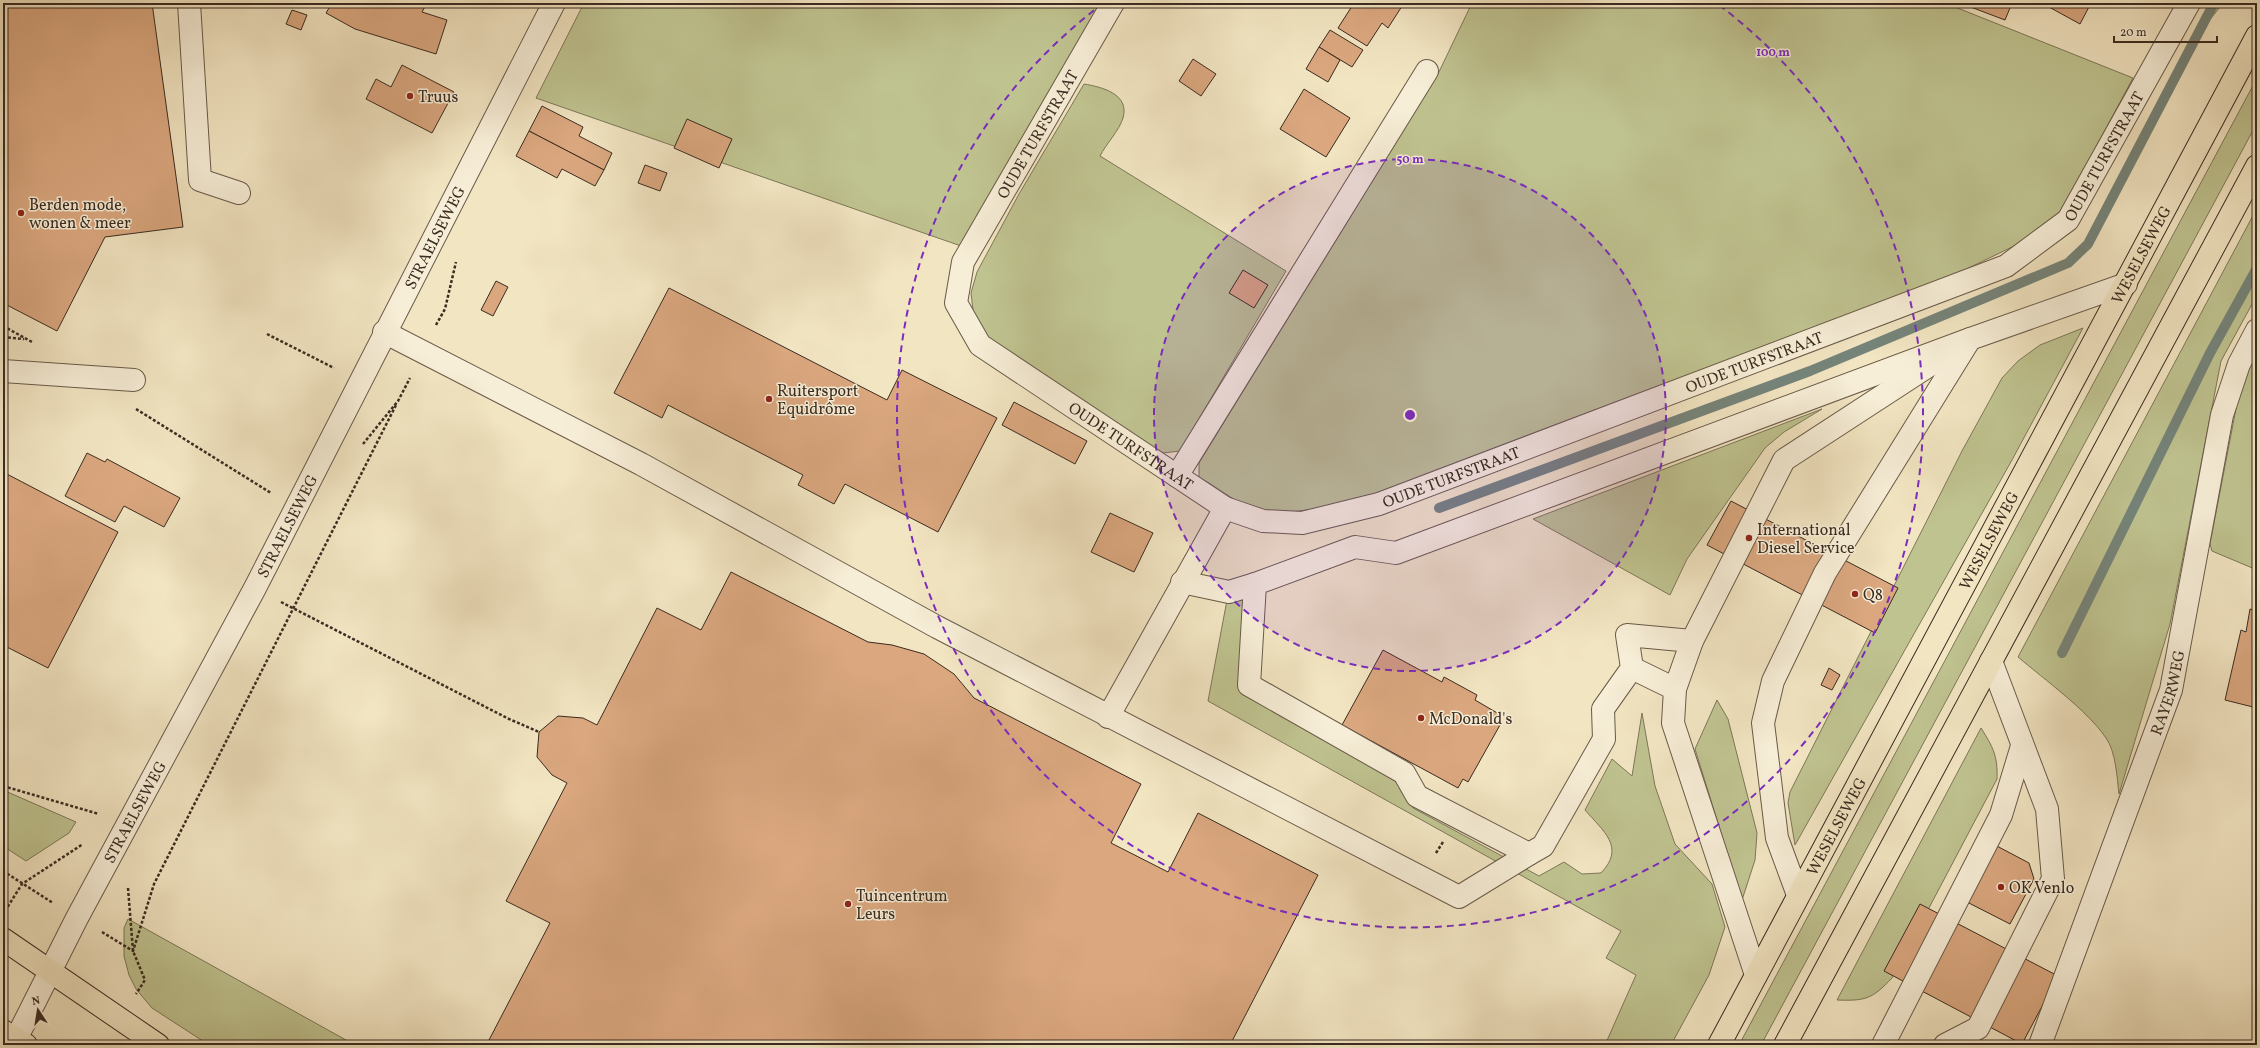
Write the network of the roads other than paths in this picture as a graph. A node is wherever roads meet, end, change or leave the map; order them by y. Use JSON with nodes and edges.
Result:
{"nodes":[{"id":1,"x":189,"y":3,"type":"edge"},
{"id":2,"x":554,"y":3,"type":"edge"},
{"id":3,"x":1113,"y":3,"type":"edge"},
{"id":4,"x":2189,"y":3,"type":"edge"},
{"id":5,"x":2257,"y":36,"type":"edge"},
{"id":6,"x":1427,"y":71,"type":"dead end"},
{"id":7,"x":2257,"y":166,"type":"edge"},
{"id":8,"x":239,"y":193,"type":"dead end"},
{"id":9,"x":2126,"y":284,"type":"junction"},
{"id":10,"x":2257,"y":330,"type":"edge"},
{"id":11,"x":384,"y":332,"type":"junction"},
{"id":12,"x":1970,"y":338,"type":"junction"},
{"id":13,"x":3,"y":371,"type":"edge"},
{"id":14,"x":134,"y":380,"type":"dead end"},
{"id":15,"x":1177,"y":476,"type":"junction"},
{"id":16,"x":1225,"y":508,"type":"junction"},
{"id":17,"x":1182,"y":582,"type":"junction"},
{"id":18,"x":1255,"y":584,"type":"junction"},
{"id":19,"x":1692,"y":641,"type":"junction"},
{"id":20,"x":1991,"y":661,"type":"junction"},
{"id":21,"x":1632,"y":668,"type":"junction"},
{"id":22,"x":1675,"y":689,"type":"junction"},
{"id":23,"x":1108,"y":717,"type":"junction"},
{"id":24,"x":2022,"y":746,"type":"junction"},
{"id":25,"x":1529,"y":854,"type":"junction"},
{"id":26,"x":1798,"y":895,"type":"junction"},
{"id":27,"x":3,"y":940,"type":"edge"},
{"id":28,"x":51,"y":972,"type":"junction"},
{"id":29,"x":1756,"y":975,"type":"junction"},
{"id":30,"x":14,"y":1040,"type":"edge"},
{"id":31,"x":158,"y":1045,"type":"edge"},
{"id":32,"x":1719,"y":1045,"type":"edge"},
{"id":33,"x":1785,"y":1045,"type":"edge"},
{"id":34,"x":1883,"y":1045,"type":"edge"},
{"id":35,"x":1945,"y":1045,"type":"edge"},
{"id":36,"x":2040,"y":1045,"type":"edge"}],
"edges":[{"from":1,"to":8,"type":"street"},
{"from":2,"to":11,"type":"street","name":"STRAELSEWEG"},
{"from":3,"to":15,"type":"street","name":"OUDE TURFSTRAAT"},
{"from":4,"to":16,"type":"street","name":"OUDE TURFSTRAAT"},
{"from":5,"to":9,"type":"main road","name":"WESELSEWEG"},
{"from":6,"to":15,"type":"street"},
{"from":7,"to":20,"type":"main road"},
{"from":9,"to":12,"type":"street"},
{"from":9,"to":26,"type":"main road","name":"WESELSEWEG"},
{"from":10,"to":36,"type":"street","name":"RAYERWEG"},
{"from":11,"to":23,"type":"street"},
{"from":11,"to":28,"type":"street","name":"STRAELSEWEG"},
{"from":12,"to":18,"type":"street"},
{"from":12,"to":19,"type":"street"},
{"from":12,"to":26,"type":"street"},
{"from":13,"to":14,"type":"street"},
{"from":15,"to":16,"type":"street","name":"OUDE TURFSTRAAT"},
{"from":16,"to":17,"type":"street"},
{"from":17,"to":18,"type":"street"},
{"from":17,"to":23,"type":"street"},
{"from":18,"to":25,"type":"street"},
{"from":19,"to":21,"type":"street"},
{"from":19,"to":22,"type":"street"},
{"from":20,"to":24,"type":"street"},
{"from":20,"to":33,"type":"main road"},
{"from":21,"to":22,"type":"street"},
{"from":21,"to":25,"type":"street"},
{"from":22,"to":29,"type":"street"},
{"from":23,"to":25,"type":"street"},
{"from":24,"to":34,"type":"street"},
{"from":24,"to":35,"type":"street"},
{"from":26,"to":29,"type":"main road","name":"WESELSEWEG"},
{"from":27,"to":28,"type":"main road"},
{"from":28,"to":30,"type":"street","name":"STRAELSEWEG"},
{"from":28,"to":31,"type":"main road"},
{"from":29,"to":32,"type":"main road","name":"WESELSEWEG"}]}
